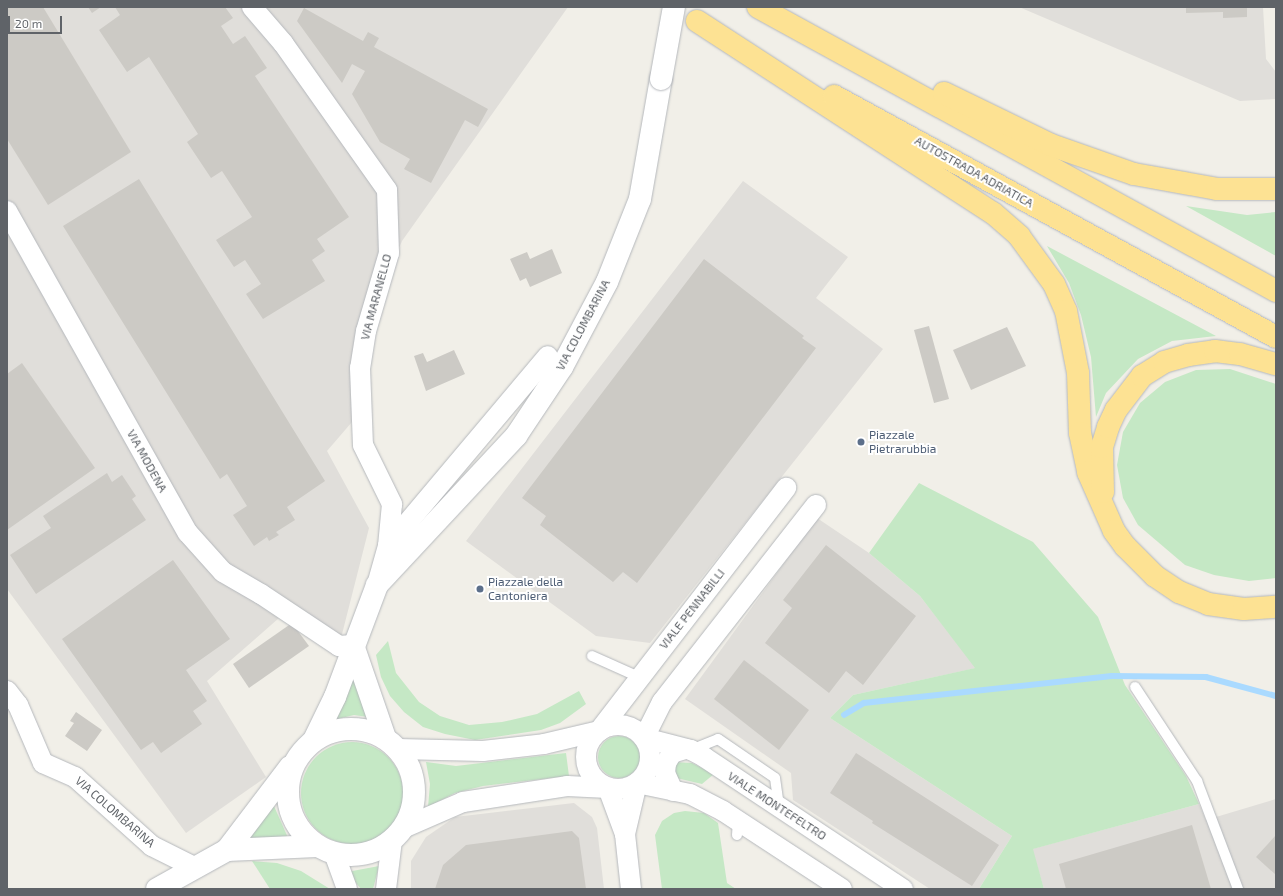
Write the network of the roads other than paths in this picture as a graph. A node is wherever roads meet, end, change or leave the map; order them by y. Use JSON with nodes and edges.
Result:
{"nodes":[{"id":1,"x":252,"y":7,"type":"edge"},
{"id":2,"x":673,"y":7,"type":"edge"},
{"id":3,"x":758,"y":7,"type":"edge"},
{"id":4,"x":764,"y":7,"type":"edge"},
{"id":5,"x":697,"y":21,"type":"junction"},
{"id":6,"x":1276,"y":189,"type":"edge"},
{"id":7,"x":7,"y":211,"type":"edge"},
{"id":8,"x":1276,"y":291,"type":"edge"},
{"id":9,"x":1276,"y":337,"type":"edge"},
{"id":10,"x":548,"y":356,"type":"dead end"},
{"id":11,"x":1276,"y":364,"type":"edge"},
{"id":12,"x":786,"y":488,"type":"dead end"},
{"id":13,"x":392,"y":504,"type":"joint"},
{"id":14,"x":816,"y":505,"type":"dead end"},
{"id":15,"x":1104,"y":511,"type":"junction"},
{"id":16,"x":388,"y":546,"type":"junction"},
{"id":17,"x":377,"y":585,"type":"junction"},
{"id":18,"x":1276,"y":606,"type":"edge"},
{"id":19,"x":353,"y":645,"type":"junction"},
{"id":20,"x":592,"y":656,"type":"dead end"},
{"id":21,"x":639,"y":677,"type":"junction"},
{"id":22,"x":1135,"y":687,"type":"dead end"},
{"id":23,"x":7,"y":691,"type":"edge"},
{"id":24,"x":599,"y":731,"type":"junction"},
{"id":25,"x":644,"y":738,"type":"junction"},
{"id":26,"x":314,"y":740,"type":"junction"},
{"id":27,"x":392,"y":744,"type":"junction"},
{"id":28,"x":688,"y":750,"type":"junction"},
{"id":29,"x":298,"y":755,"type":"junction"},
{"id":30,"x":637,"y":783,"type":"junction"},
{"id":31,"x":608,"y":788,"type":"junction"},
{"id":32,"x":673,"y":791,"type":"junction"},
{"id":33,"x":397,"y":834,"type":"junction"},
{"id":34,"x":625,"y":834,"type":"junction"},
{"id":35,"x":325,"y":849,"type":"junction"},
{"id":36,"x":227,"y":850,"type":"junction"},
{"id":37,"x":194,"y":868,"type":"junction"},
{"id":38,"x":836,"y":887,"type":"edge"},
{"id":39,"x":157,"y":889,"type":"edge"},
{"id":40,"x":347,"y":889,"type":"edge"},
{"id":41,"x":386,"y":889,"type":"edge"},
{"id":42,"x":631,"y":889,"type":"edge"},
{"id":43,"x":903,"y":889,"type":"edge"},
{"id":44,"x":1238,"y":889,"type":"edge"}],
"edges":[{"from":1,"to":13,"type":"street","name":"VIA MARANELLO"},
{"from":2,"to":5,"type":"highway","name":"AUTOSTRADA ADRIATICA"},
{"from":2,"to":17,"type":"street","name":"VIA COLOMBARINA","bridge":true},
{"from":3,"to":8,"type":"highway"},
{"from":4,"to":6,"type":"highway"},
{"from":5,"to":9,"type":"highway","name":"AUTOSTRADA ADRIATICA"},
{"from":5,"to":15,"type":"highway"},
{"from":7,"to":19,"type":"street","name":"VIA MODENA"},
{"from":10,"to":16,"type":"street","name":"VIA COLOMBARINA"},
{"from":11,"to":15,"type":"highway"},
{"from":12,"to":21,"type":"street","name":"VIALE PENNABILLI"},
{"from":13,"to":16,"type":"street","name":"VIA COLOMBARINA"},
{"from":14,"to":25,"type":"street"},
{"from":15,"to":18,"type":"highway"},
{"from":16,"to":17,"type":"street","name":"VIA COLOMBARINA"},
{"from":17,"to":19,"type":"street","name":"VIA COLOMBARINA"},
{"from":19,"to":26,"type":"street","name":"VIA COLOMBARINA"},
{"from":19,"to":27,"type":"street"},
{"from":20,"to":21,"type":"lane"},
{"from":21,"to":24,"type":"street","name":"VIALE PENNABILLI"},
{"from":22,"to":44,"type":"lane"},
{"from":23,"to":37,"type":"street","name":"VIA COLOMBARINA"},
{"from":24,"to":25,"type":"street"},
{"from":24,"to":27,"type":"street"},
{"from":24,"to":31,"type":"street"},
{"from":25,"to":28,"type":"street","name":"VIALE MONTEFELTRO"},
{"from":25,"to":30,"type":"street"},
{"from":26,"to":27,"type":"street"},
{"from":26,"to":29,"type":"street"},
{"from":27,"to":33,"type":"street"},
{"from":28,"to":32,"type":"street"},
{"from":28,"to":43,"type":"street","name":"VIALE MONTEFELTRO"},
{"from":29,"to":35,"type":"street"},
{"from":29,"to":36,"type":"street"},
{"from":30,"to":31,"type":"street"},
{"from":30,"to":32,"type":"street"},
{"from":30,"to":34,"type":"street"},
{"from":31,"to":33,"type":"street"},
{"from":31,"to":34,"type":"street"},
{"from":32,"to":38,"type":"street"},
{"from":33,"to":35,"type":"street"},
{"from":33,"to":41,"type":"street"},
{"from":34,"to":42,"type":"street"},
{"from":35,"to":36,"type":"street"},
{"from":35,"to":40,"type":"street"},
{"from":36,"to":37,"type":"street"},
{"from":37,"to":39,"type":"street"}]}
